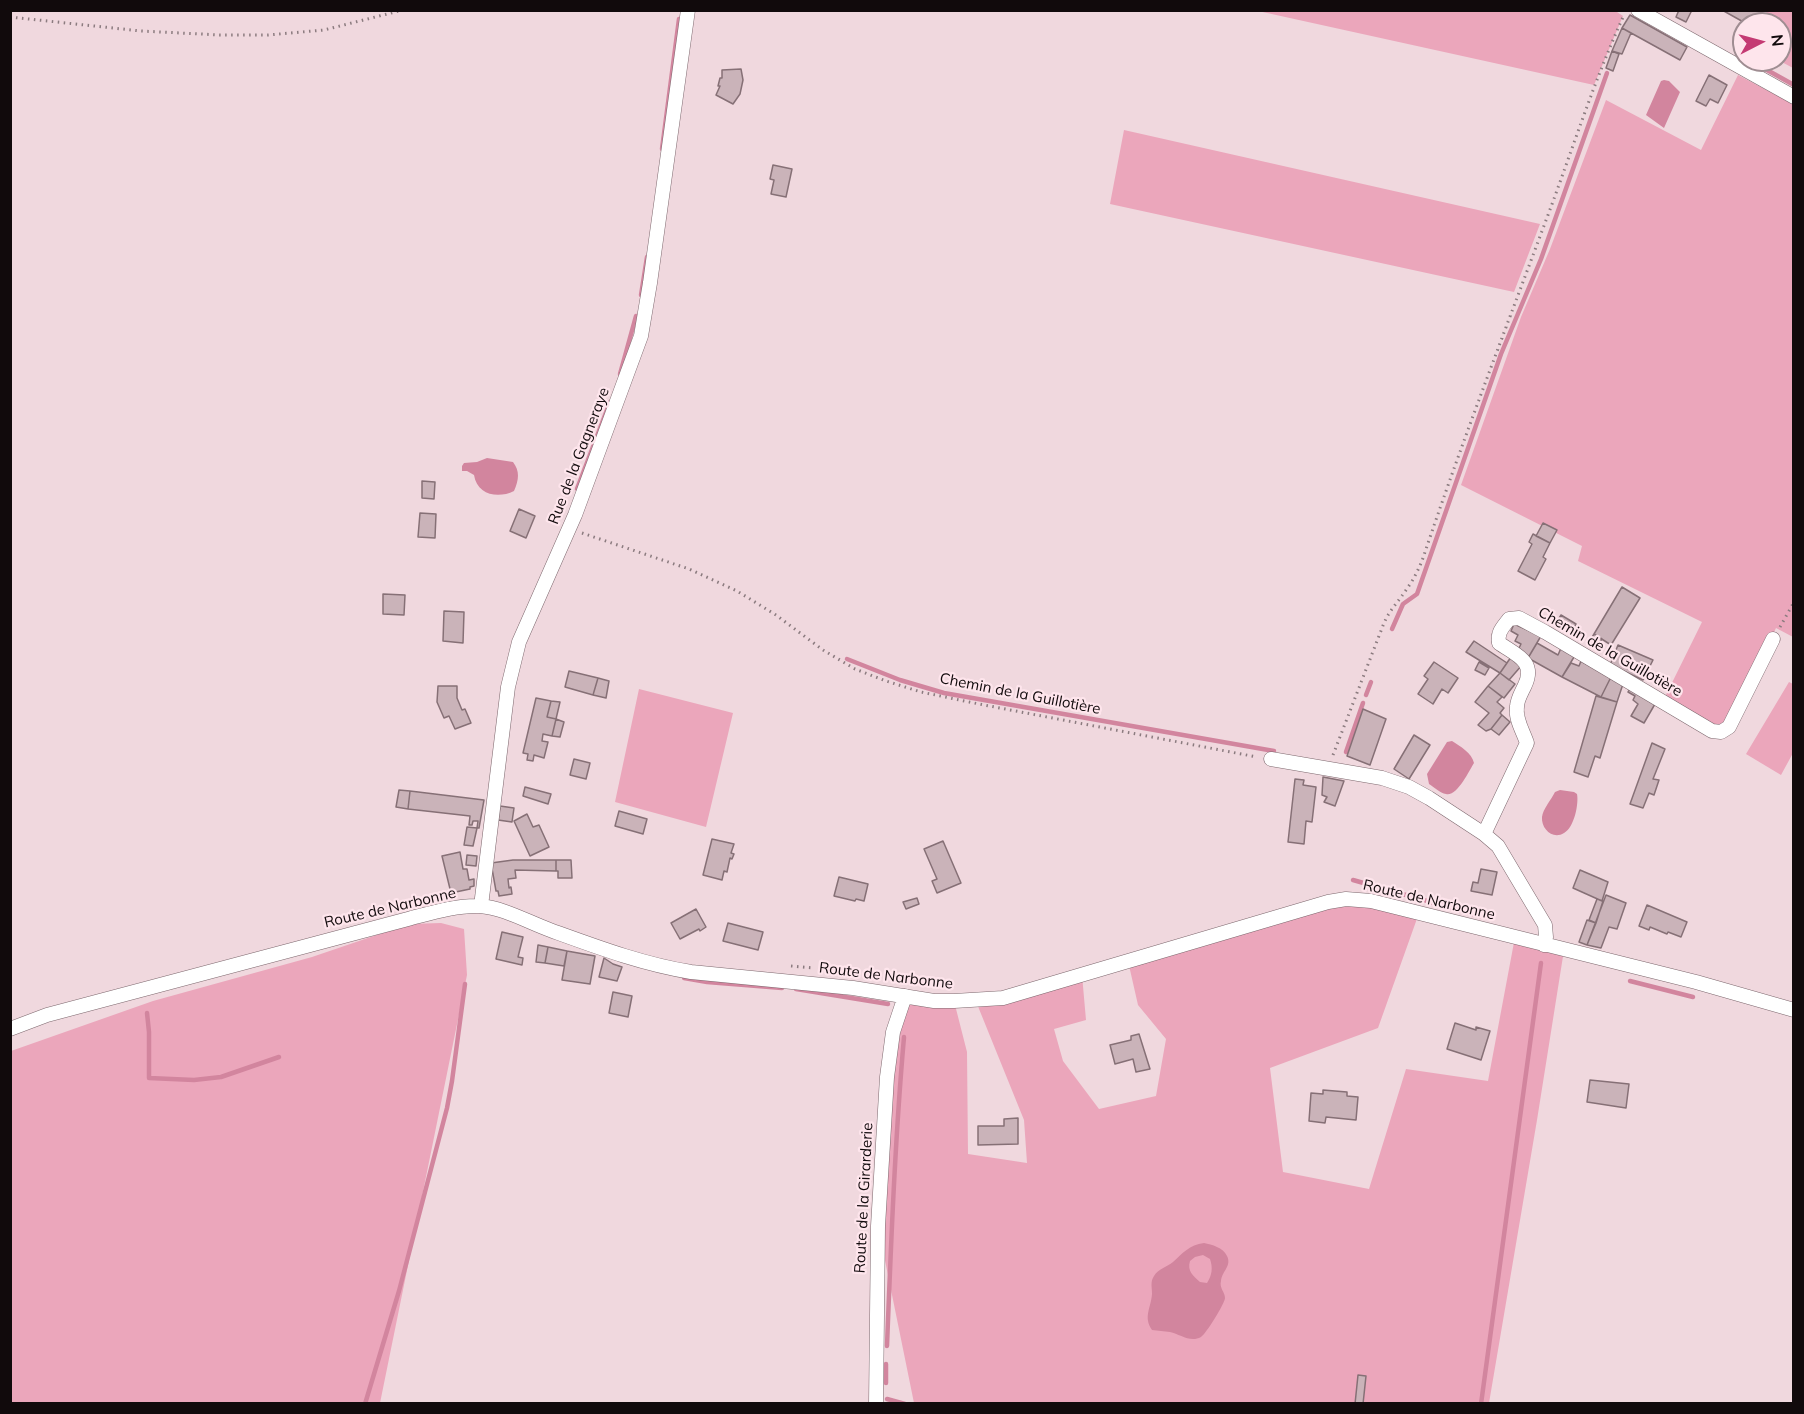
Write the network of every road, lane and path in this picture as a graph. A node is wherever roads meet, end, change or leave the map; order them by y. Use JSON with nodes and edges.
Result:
{"nodes":[{"id":1,"x":403,"y":10,"type":"edge"},
{"id":2,"x":688,"y":10,"type":"edge"},
{"id":3,"x":1626,"y":10,"type":"edge"},
{"id":4,"x":1638,"y":10,"type":"edge"},
{"id":5,"x":10,"y":17,"type":"edge"},
{"id":6,"x":1794,"y":97,"type":"edge"},
{"id":7,"x":569,"y":529,"type":"junction"},
{"id":8,"x":1794,"y":602,"type":"edge"},
{"id":9,"x":1773,"y":639,"type":"joint"},
{"id":10,"x":1271,"y":759,"type":"joint"},
{"id":11,"x":1328,"y":769,"type":"junction"},
{"id":12,"x":1484,"y":834,"type":"junction"},
{"id":13,"x":481,"y":906,"type":"junction"},
{"id":14,"x":1544,"y":945,"type":"junction"},
{"id":15,"x":787,"y":966,"type":"dead end"},
{"id":16,"x":823,"y":969,"type":"dead end"},
{"id":17,"x":905,"y":996,"type":"junction"},
{"id":18,"x":1794,"y":1010,"type":"edge"},
{"id":19,"x":10,"y":1029,"type":"edge"},
{"id":20,"x":876,"y":1404,"type":"edge"}],
"edges":[{"from":1,"to":5,"type":"path"},
{"from":2,"to":7,"type":"street","name":"Rue de la Gagneraye"},
{"from":3,"to":11,"type":"path"},
{"from":4,"to":6,"type":"street"},
{"from":7,"to":10,"type":"path","name":"Chemin de la Guillotière"},
{"from":7,"to":13,"type":"street","name":"Rue de la Gagneraye"},
{"from":8,"to":9,"type":"path"},
{"from":9,"to":12,"type":"street","name":"Chemin de la Guillotière"},
{"from":10,"to":11,"type":"street"},
{"from":11,"to":12,"type":"street"},
{"from":12,"to":14,"type":"street"},
{"from":13,"to":17,"type":"street","name":"Route de Narbonne"},
{"from":13,"to":19,"type":"street","name":"Route de Narbonne"},
{"from":14,"to":17,"type":"street","name":"Route de Narbonne"},
{"from":14,"to":18,"type":"street","name":"Route de Narbonne"},
{"from":15,"to":16,"type":"path"},
{"from":17,"to":20,"type":"street","name":"Route de la Girarderie"}]}
